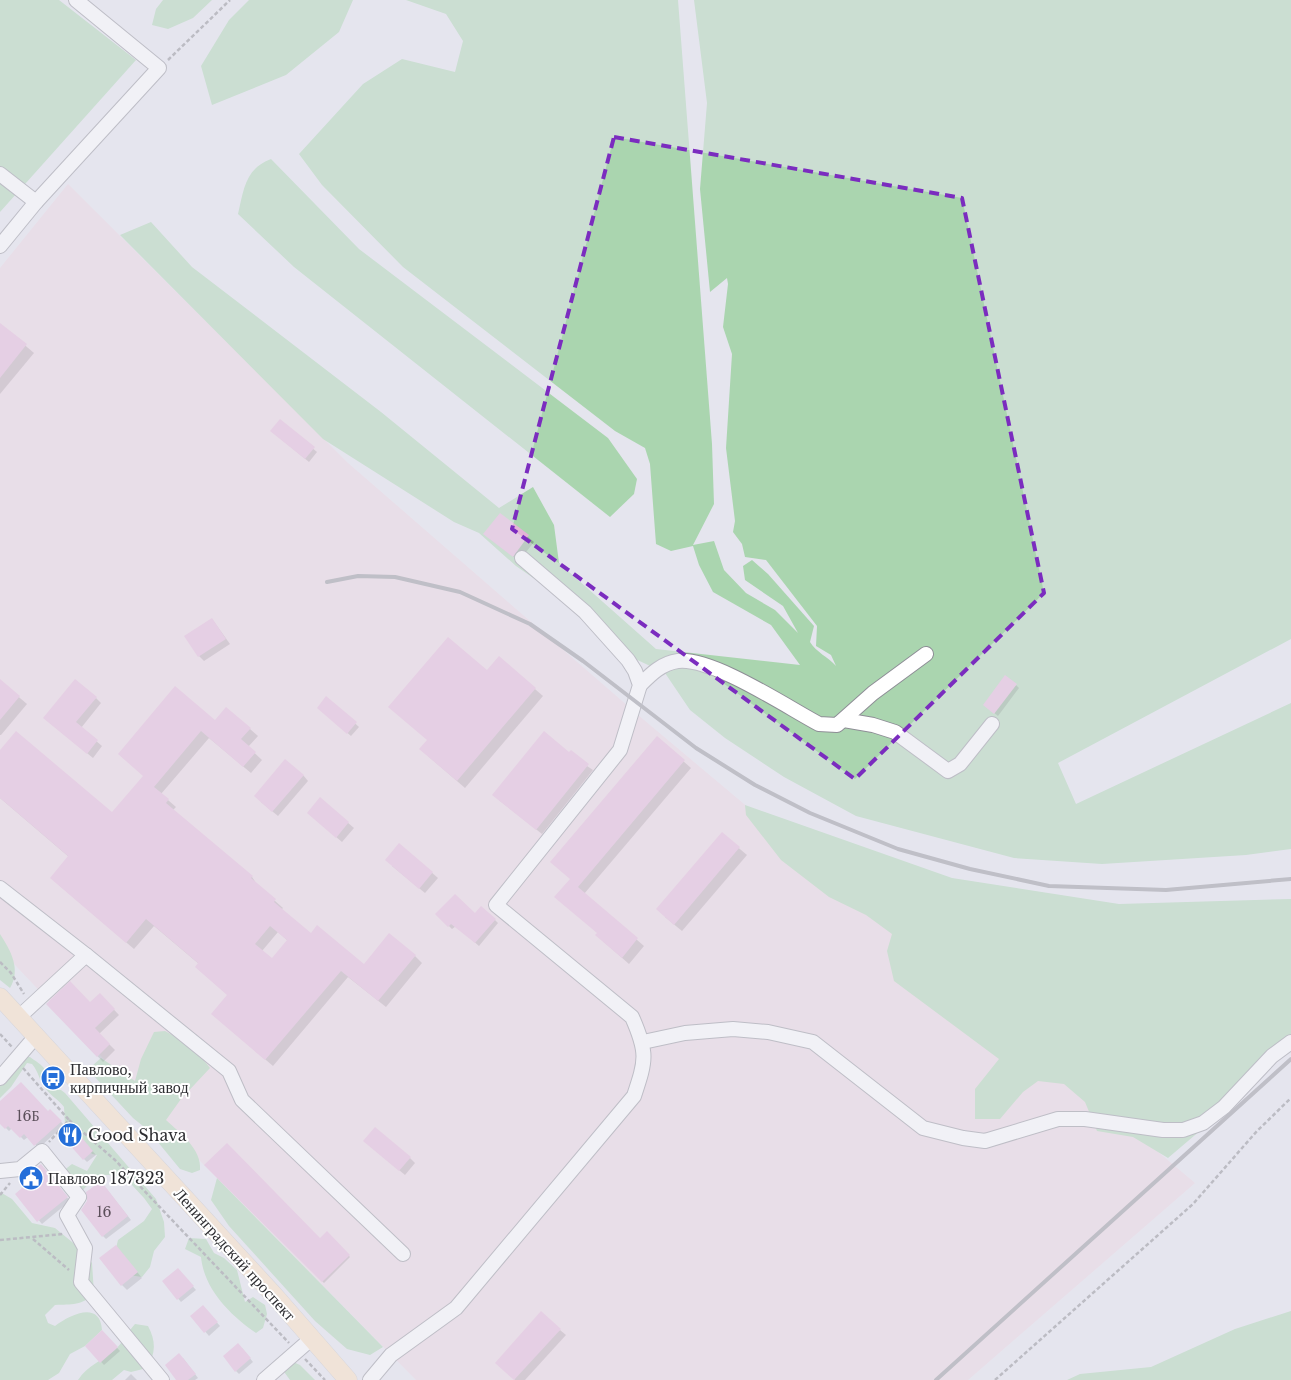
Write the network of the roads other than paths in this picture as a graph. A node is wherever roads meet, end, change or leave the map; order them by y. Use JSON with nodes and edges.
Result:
{"nodes":[{"id":1,"x":76,"y":0,"type":"edge"},
{"id":2,"x":0,"y":174,"type":"edge"},
{"id":3,"x":36,"y":202,"type":"junction"},
{"id":4,"x":0,"y":246,"type":"edge"},
{"id":5,"x":522,"y":558,"type":"dead end"},
{"id":6,"x":926,"y":654,"type":"dead end"},
{"id":7,"x":640,"y":685,"type":"junction"},
{"id":8,"x":844,"y":720,"type":"junction"},
{"id":9,"x":992,"y":724,"type":"dead end"},
{"id":10,"x":0,"y":888,"type":"edge"},
{"id":11,"x":86,"y":955,"type":"junction"},
{"id":12,"x":0,"y":997,"type":"edge"},
{"id":13,"x":19,"y":1017,"type":"junction"},
{"id":14,"x":36,"y":1036,"type":"junction"},
{"id":15,"x":643,"y":1042,"type":"junction"},
{"id":16,"x":1291,"y":1042,"type":"edge"},
{"id":17,"x":0,"y":1078,"type":"edge"},
{"id":18,"x":0,"y":1171,"type":"edge"},
{"id":19,"x":403,"y":1254,"type":"dead end"},
{"id":20,"x":311,"y":1339,"type":"junction"},
{"id":21,"x":162,"y":1380,"type":"edge"},
{"id":22,"x":264,"y":1380,"type":"edge"},
{"id":23,"x":348,"y":1380,"type":"edge"},
{"id":24,"x":370,"y":1380,"type":"edge"}],
"edges":[{"from":1,"to":3,"type":"street"},
{"from":2,"to":3,"type":"street"},
{"from":3,"to":4,"type":"street"},
{"from":5,"to":7,"type":"street"},
{"from":6,"to":8,"type":"street"},
{"from":7,"to":8,"type":"street"},
{"from":7,"to":15,"type":"street"},
{"from":8,"to":9,"type":"street"},
{"from":10,"to":11,"type":"street"},
{"from":11,"to":13,"type":"street"},
{"from":11,"to":19,"type":"street"},
{"from":12,"to":13,"type":"main road","name":"Ленинградский проспект"},
{"from":13,"to":14,"type":"main road","name":"Ленинградский проспект"},
{"from":14,"to":17,"type":"street"},
{"from":14,"to":20,"type":"main road","name":"Ленинградский проспект"},
{"from":15,"to":16,"type":"street"},
{"from":15,"to":24,"type":"street"},
{"from":18,"to":21,"type":"street"},
{"from":20,"to":22,"type":"street"},
{"from":20,"to":23,"type":"main road","name":"Ленинградский проспект"}]}
